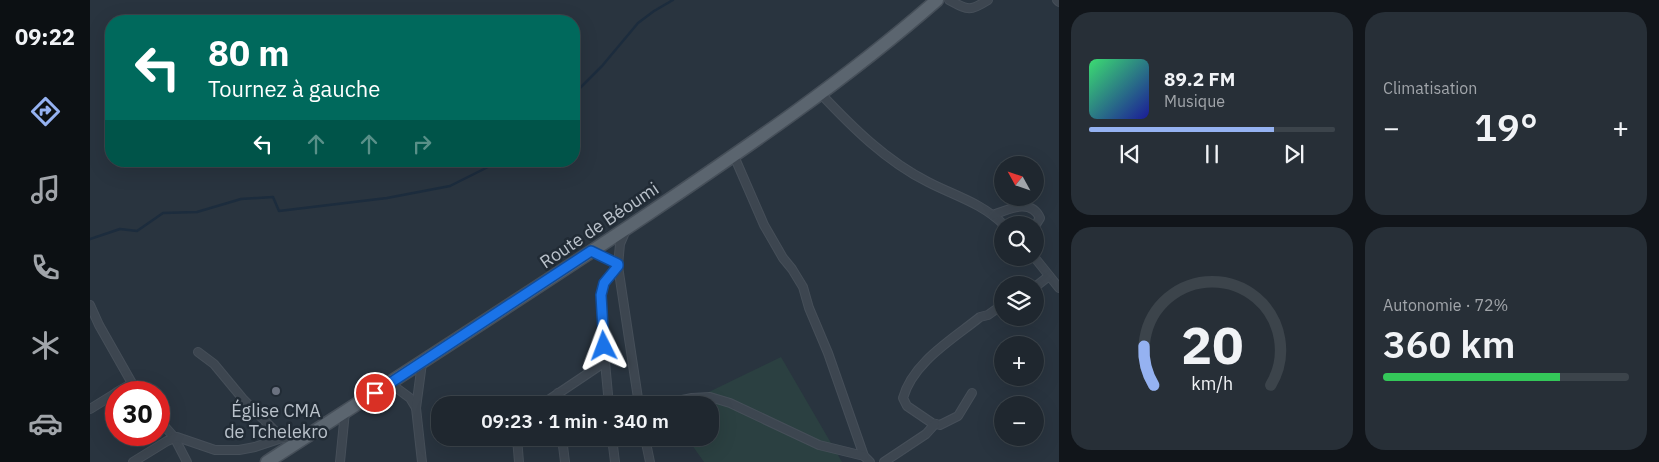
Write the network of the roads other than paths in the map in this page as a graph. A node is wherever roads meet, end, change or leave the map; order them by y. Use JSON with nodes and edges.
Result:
{"nodes":[{"id":1,"x":937,"y":0,"type":"edge"},
{"id":2,"x":949,"y":0,"type":"edge"},
{"id":3,"x":988,"y":0,"type":"edge"},
{"id":4,"x":820,"y":93,"type":"junction"},
{"id":5,"x":734,"y":156,"type":"junction"},
{"id":6,"x":993,"y":214,"type":"joint"},
{"id":7,"x":1039,"y":216,"type":"edge"},
{"id":8,"x":627,"y":228,"type":"junction"},
{"id":9,"x":591,"y":251,"type":"junction"},
{"id":10,"x":618,"y":265,"type":"junction"},
{"id":11,"x":1041,"y":266,"type":"edge"},
{"id":12,"x":1049,"y":276,"type":"junction"},
{"id":13,"x":1044,"y":280,"type":"edge"},
{"id":14,"x":1059,"y":288,"type":"edge"},
{"id":15,"x":90,"y":305,"type":"edge"},
{"id":16,"x":994,"y":311,"type":"edge"},
{"id":17,"x":99,"y":326,"type":"junction"},
{"id":18,"x":90,"y":328,"type":"edge"},
{"id":19,"x":198,"y":352,"type":"dead end"},
{"id":20,"x":605,"y":362,"type":"junction"},
{"id":21,"x":422,"y":363,"type":"junction"},
{"id":22,"x":129,"y":381,"type":"edge"},
{"id":23,"x":390,"y":384,"type":"junction"},
{"id":24,"x":558,"y":393,"type":"junction"},
{"id":25,"x":972,"y":394,"type":"dead end"},
{"id":26,"x":554,"y":396,"type":"edge"},
{"id":27,"x":558,"y":396,"type":"edge"},
{"id":28,"x":608,"y":396,"type":"edge"},
{"id":29,"x":638,"y":396,"type":"edge"},
{"id":30,"x":719,"y":399,"type":"edge"},
{"id":31,"x":105,"y":400,"type":"edge"},
{"id":32,"x":416,"y":408,"type":"junction"},
{"id":33,"x":90,"y":409,"type":"edge"},
{"id":34,"x":345,"y":412,"type":"junction"},
{"id":35,"x":935,"y":424,"type":"junction"},
{"id":36,"x":170,"y":432,"type":"edge"},
{"id":37,"x":307,"y":436,"type":"junction"},
{"id":38,"x":174,"y":437,"type":"junction"},
{"id":39,"x":282,"y":438,"type":"junction"},
{"id":40,"x":518,"y":446,"type":"edge"},
{"id":41,"x":563,"y":446,"type":"edge"},
{"id":42,"x":613,"y":446,"type":"edge"},
{"id":43,"x":647,"y":446,"type":"edge"},
{"id":44,"x":867,"y":459,"type":"edge"},
{"id":45,"x":133,"y":462,"type":"edge"},
{"id":46,"x":187,"y":462,"type":"edge"},
{"id":47,"x":267,"y":462,"type":"edge"},
{"id":48,"x":340,"y":462,"type":"edge"},
{"id":49,"x":422,"y":462,"type":"edge"},
{"id":50,"x":519,"y":462,"type":"edge"},
{"id":51,"x":565,"y":462,"type":"edge"},
{"id":52,"x":615,"y":462,"type":"edge"},
{"id":53,"x":650,"y":462,"type":"edge"},
{"id":54,"x":884,"y":462,"type":"edge"}],
"edges":[{"from":1,"to":4,"type":"main road","name":"Route de Béoumi"},
{"from":2,"to":3,"type":"street"},
{"from":4,"to":5,"type":"main road","name":"Route de Béoumi"},
{"from":4,"to":6,"type":"street"},
{"from":5,"to":8,"type":"main road","name":"Route de Béoumi"},
{"from":5,"to":44,"type":"street"},
{"from":6,"to":7,"type":"street"},
{"from":8,"to":9,"type":"main road","name":"Route de Béoumi"},
{"from":8,"to":10,"type":"street"},
{"from":9,"to":10,"type":"street"},
{"from":9,"to":21,"type":"main road","name":"Route de Béoumi"},
{"from":10,"to":20,"type":"street"},
{"from":10,"to":29,"type":"street"},
{"from":11,"to":12,"type":"street"},
{"from":12,"to":13,"type":"street"},
{"from":12,"to":14,"type":"street"},
{"from":15,"to":17,"type":"street"},
{"from":16,"to":35,"type":"street"},
{"from":17,"to":18,"type":"street"},
{"from":17,"to":22,"type":"street"},
{"from":19,"to":39,"type":"street"},
{"from":20,"to":24,"type":"street"},
{"from":20,"to":28,"type":"street"},
{"from":21,"to":23,"type":"main road","name":"Route de Béoumi"},
{"from":21,"to":32,"type":"street"},
{"from":23,"to":32,"type":"street"},
{"from":23,"to":34,"type":"main road","name":"Route de Béoumi"},
{"from":24,"to":26,"type":"street"},
{"from":24,"to":27,"type":"street"},
{"from":25,"to":35,"type":"street"},
{"from":30,"to":44,"type":"street"},
{"from":31,"to":33,"type":"street"},
{"from":32,"to":49,"type":"street"},
{"from":34,"to":37,"type":"main road","name":"Route de Béoumi"},
{"from":34,"to":48,"type":"street"},
{"from":35,"to":54,"type":"street"},
{"from":36,"to":38,"type":"street"},
{"from":37,"to":39,"type":"street"},
{"from":37,"to":47,"type":"main road","name":"Route de Béoumi"},
{"from":38,"to":39,"type":"street"},
{"from":38,"to":45,"type":"street"},
{"from":38,"to":46,"type":"street"},
{"from":40,"to":50,"type":"street"},
{"from":41,"to":51,"type":"street"},
{"from":42,"to":52,"type":"street"},
{"from":43,"to":53,"type":"street"}]}
